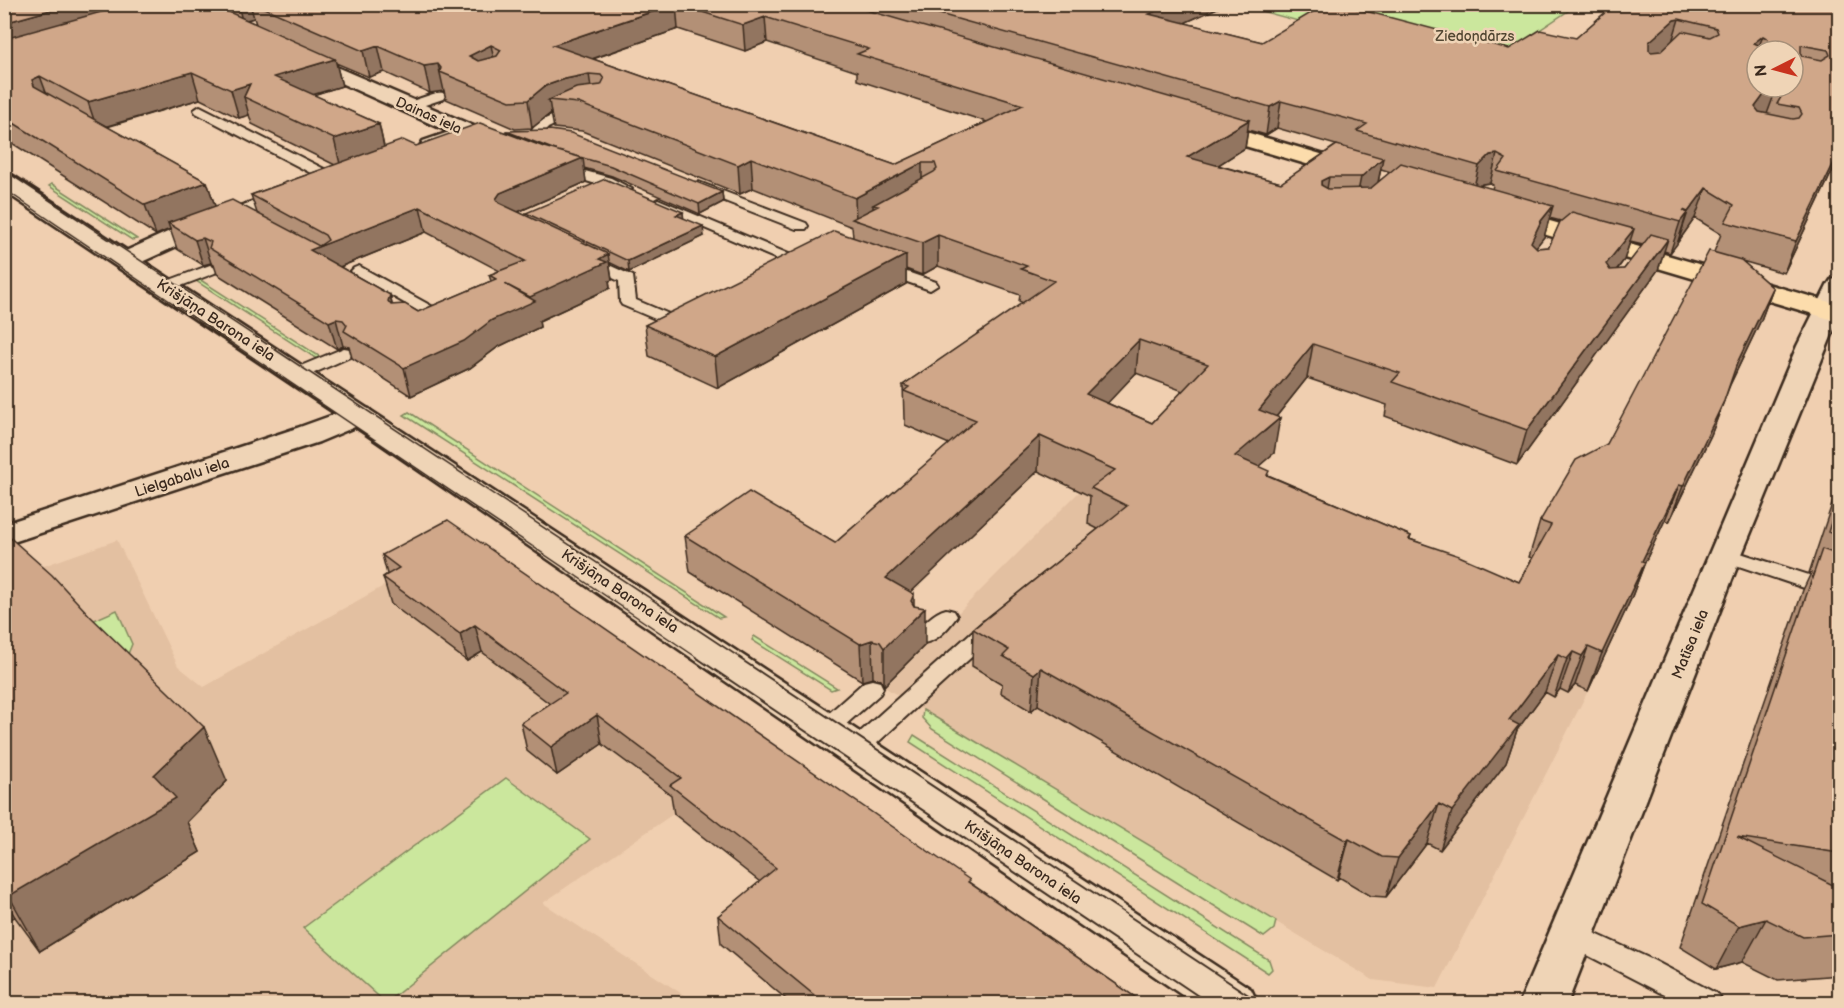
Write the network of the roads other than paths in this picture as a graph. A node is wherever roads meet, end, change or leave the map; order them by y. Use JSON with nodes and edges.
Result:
{"nodes":[{"id":1,"x":275,"y":46,"type":"edge"},
{"id":2,"x":439,"y":96,"type":"edge"},
{"id":3,"x":410,"y":106,"type":"junction"},
{"id":4,"x":591,"y":106,"type":"edge"},
{"id":5,"x":200,"y":110,"type":"dead end"},
{"id":6,"x":1187,"y":122,"type":"edge"},
{"id":7,"x":537,"y":133,"type":"junction"},
{"id":8,"x":560,"y":133,"type":"edge"},
{"id":9,"x":521,"y":134,"type":"edge"},
{"id":10,"x":413,"y":152,"type":"edge"},
{"id":11,"x":543,"y":162,"type":"edge"},
{"id":12,"x":357,"y":172,"type":"edge"},
{"id":13,"x":1378,"y":178,"type":"edge"},
{"id":14,"x":681,"y":179,"type":"edge"},
{"id":15,"x":4,"y":180,"type":"edge"},
{"id":16,"x":335,"y":180,"type":"junction"},
{"id":17,"x":606,"y":181,"type":"junction"},
{"id":18,"x":585,"y":190,"type":"edge"},
{"id":19,"x":1484,"y":209,"type":"edge"},
{"id":20,"x":801,"y":226,"type":"dead end"},
{"id":21,"x":574,"y":254,"type":"edge"},
{"id":22,"x":126,"y":260,"type":"junction"},
{"id":23,"x":864,"y":262,"type":"edge"},
{"id":24,"x":210,"y":270,"type":"edge"},
{"id":25,"x":772,"y":270,"type":"edge"},
{"id":26,"x":359,"y":272,"type":"dead end"},
{"id":27,"x":930,"y":285,"type":"dead end"},
{"id":28,"x":165,"y":287,"type":"junction"},
{"id":29,"x":1836,"y":304,"type":"edge"},
{"id":30,"x":705,"y":305,"type":"edge"},
{"id":31,"x":404,"y":327,"type":"edge"},
{"id":32,"x":344,"y":353,"type":"edge"},
{"id":33,"x":297,"y":374,"type":"junction"},
{"id":34,"x":358,"y":415,"type":"junction"},
{"id":35,"x":4,"y":536,"type":"edge"},
{"id":36,"x":1725,"y":554,"type":"junction"},
{"id":37,"x":1839,"y":593,"type":"edge"},
{"id":38,"x":1007,"y":611,"type":"edge"},
{"id":39,"x":946,"y":616,"type":"dead end"},
{"id":40,"x":924,"y":637,"type":"edge"},
{"id":41,"x":872,"y":688,"type":"dead end"},
{"id":42,"x":826,"y":729,"type":"junction"},
{"id":43,"x":856,"y":750,"type":"junction"},
{"id":44,"x":1572,"y":934,"type":"junction"},
{"id":45,"x":1234,"y":1004,"type":"edge"},
{"id":46,"x":1543,"y":1004,"type":"edge"},
{"id":47,"x":1709,"y":1004,"type":"edge"}],
"edges":[{"from":1,"to":3,"type":"street","name":"Dainas iela"},
{"from":2,"to":3,"type":"lane"},
{"from":3,"to":10,"type":"street","name":"Dainas iela"},
{"from":4,"to":7,"type":"lane"},
{"from":5,"to":16,"type":"lane"},
{"from":6,"to":13,"type":"main road"},
{"from":7,"to":8,"type":"lane"},
{"from":7,"to":9,"type":"lane"},
{"from":11,"to":17,"type":"lane"},
{"from":12,"to":16,"type":"street"},
{"from":14,"to":20,"type":"lane"},
{"from":15,"to":22,"type":"street","name":"Krišjāņa Barona iela"},
{"from":16,"to":22,"type":"street"},
{"from":17,"to":18,"type":"lane"},
{"from":17,"to":25,"type":"lane"},
{"from":19,"to":29,"type":"main road"},
{"from":21,"to":30,"type":"lane"},
{"from":22,"to":28,"type":"street","name":"Krišjāņa Barona iela"},
{"from":23,"to":27,"type":"lane"},
{"from":24,"to":28,"type":"lane"},
{"from":26,"to":31,"type":"lane"},
{"from":28,"to":33,"type":"street","name":"Krišjāņa Barona iela"},
{"from":29,"to":36,"type":"street","name":"Matīsa iela"},
{"from":32,"to":33,"type":"lane"},
{"from":33,"to":34,"type":"street","name":"Krišjāņa Barona iela"},
{"from":34,"to":35,"type":"street","name":"Lielgabalu iela"},
{"from":34,"to":42,"type":"street","name":"Krišjāņa Barona iela"},
{"from":36,"to":37,"type":"lane"},
{"from":36,"to":44,"type":"street","name":"Matīsa iela"},
{"from":38,"to":43,"type":"lane"},
{"from":39,"to":40,"type":"lane"},
{"from":41,"to":42,"type":"lane"},
{"from":42,"to":43,"type":"street","name":"Krišjāņa Barona iela"},
{"from":43,"to":45,"type":"street","name":"Krišjāņa Barona iela"},
{"from":44,"to":46,"type":"street","name":"Matīsa iela"},
{"from":44,"to":47,"type":"lane"}]}
